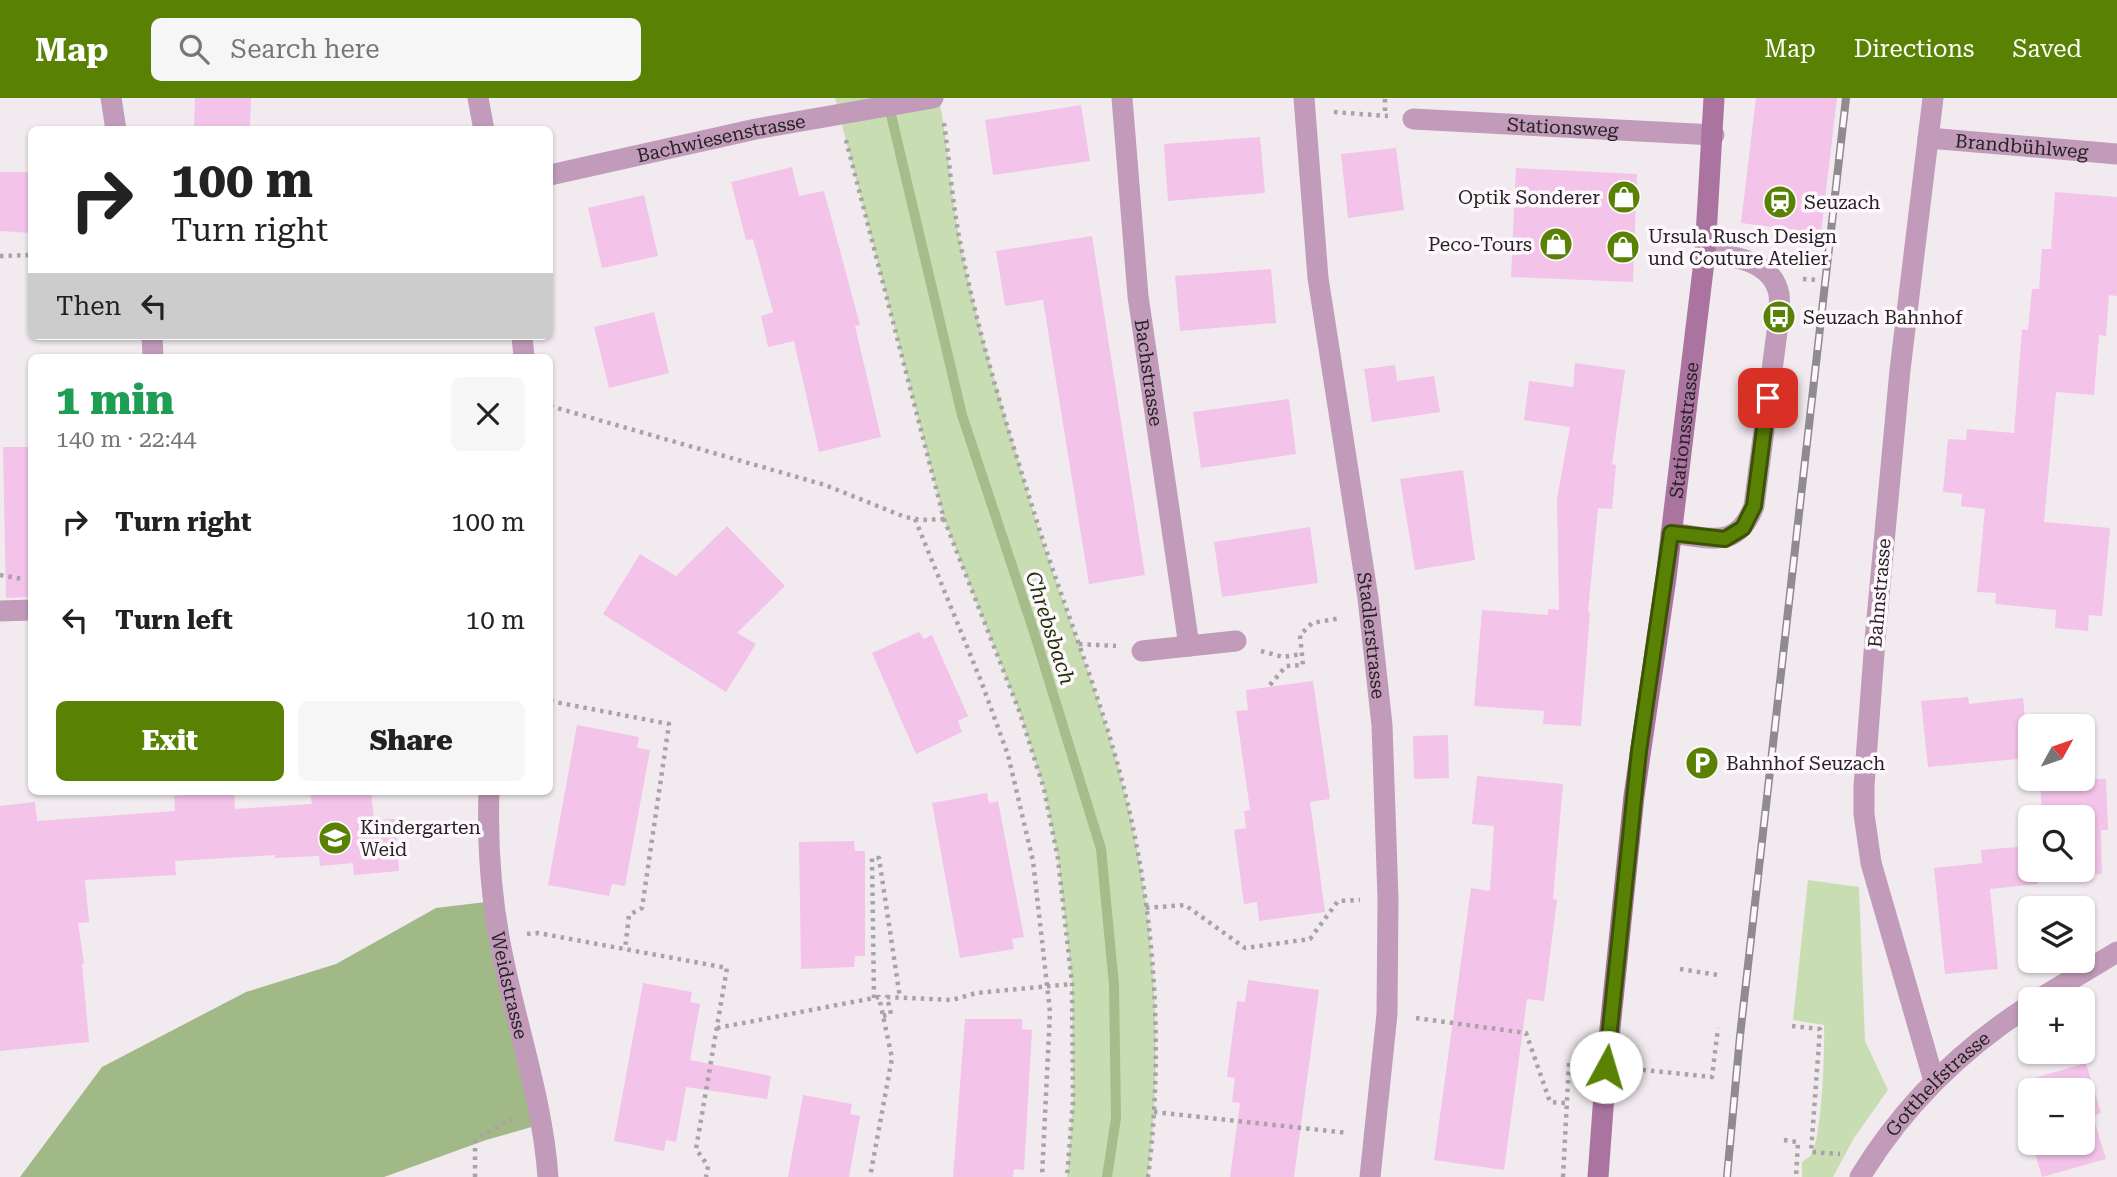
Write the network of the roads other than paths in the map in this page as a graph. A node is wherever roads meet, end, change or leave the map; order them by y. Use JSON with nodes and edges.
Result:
{"nodes":[{"id":1,"x":111,"y":98,"type":"edge"},
{"id":2,"x":478,"y":98,"type":"edge"},
{"id":3,"x":1122,"y":98,"type":"edge"},
{"id":4,"x":1304,"y":98,"type":"edge"},
{"id":5,"x":1714,"y":98,"type":"edge"},
{"id":6,"x":1933,"y":98,"type":"edge"},
{"id":7,"x":930,"y":105,"type":"edge"},
{"id":8,"x":1413,"y":119,"type":"dead end"},
{"id":9,"x":115,"y":126,"type":"edge"},
{"id":10,"x":483,"y":126,"type":"edge"},
{"id":11,"x":1714,"y":135,"type":"junction"},
{"id":12,"x":1928,"y":138,"type":"junction"},
{"id":13,"x":2117,"y":154,"type":"edge"},
{"id":14,"x":553,"y":174,"type":"edge"},
{"id":15,"x":1705,"y":253,"type":"junction"},
{"id":16,"x":1671,"y":533,"type":"junction"},
{"id":17,"x":28,"y":610,"type":"edge"},
{"id":18,"x":0,"y":611,"type":"edge"},
{"id":19,"x":1237,"y":641,"type":"road end"},
{"id":20,"x":1189,"y":646,"type":"junction"},
{"id":21,"x":1142,"y":650,"type":"dead end"},
{"id":22,"x":489,"y":795,"type":"edge"},
{"id":23,"x":2113,"y":962,"type":"edge"},
{"id":24,"x":2063,"y":987,"type":"edge"},
{"id":25,"x":2018,"y":1013,"type":"edge"},
{"id":26,"x":1934,"y":1081,"type":"junction"},
{"id":27,"x":548,"y":1177,"type":"edge"},
{"id":28,"x":1370,"y":1177,"type":"edge"},
{"id":29,"x":1598,"y":1177,"type":"edge"},
{"id":30,"x":1860,"y":1177,"type":"edge"}],
"edges":[{"from":1,"to":9,"type":"street"},
{"from":2,"to":10,"type":"street"},
{"from":3,"to":20,"type":"street","name":"Bachstrasse"},
{"from":4,"to":28,"type":"street","name":"Stadlerstrasse"},
{"from":5,"to":11,"type":"main road","name":"Stationsstrasse"},
{"from":6,"to":12,"type":"street","name":"Bahnstrasse"},
{"from":7,"to":14,"type":"street","name":"Bachwiesenstrasse"},
{"from":8,"to":11,"type":"street","name":"Stationsweg"},
{"from":11,"to":15,"type":"main road","name":"Stationsstrasse"},
{"from":12,"to":13,"type":"street","name":"Brandbühlweg"},
{"from":12,"to":26,"type":"street","name":"Bahnstrasse"},
{"from":15,"to":16,"type":"main road","name":"Stationsstrasse"},
{"from":15,"to":16,"type":"street"},
{"from":16,"to":29,"type":"main road","name":"Stationsstrasse"},
{"from":17,"to":18,"type":"street"},
{"from":19,"to":20,"type":"street"},
{"from":20,"to":21,"type":"street"},
{"from":22,"to":27,"type":"street","name":"Weidstrasse"},
{"from":23,"to":24,"type":"street"},
{"from":25,"to":26,"type":"street","name":"Gotthelfstrasse"},
{"from":26,"to":30,"type":"street","name":"Gotthelfstrasse"}]}
